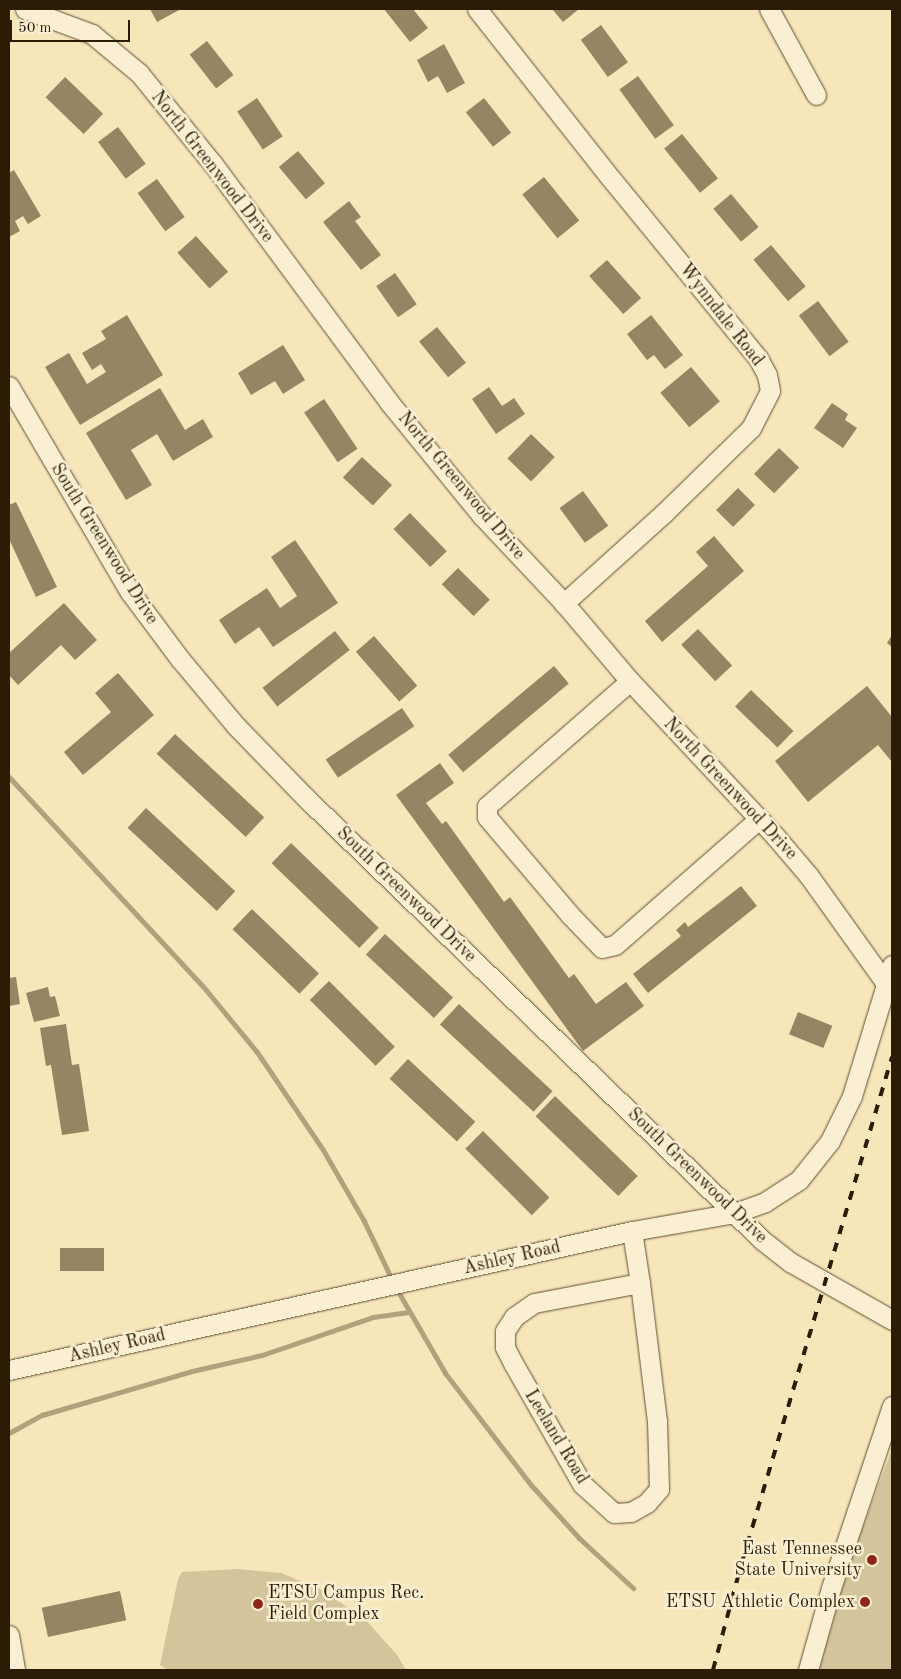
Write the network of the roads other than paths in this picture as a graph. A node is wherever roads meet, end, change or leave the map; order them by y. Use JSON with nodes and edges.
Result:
{"nodes":[{"id":1,"x":25,"y":9,"type":"edge"},
{"id":2,"x":477,"y":9,"type":"edge"},
{"id":3,"x":769,"y":9,"type":"edge"},
{"id":4,"x":816,"y":95,"type":"dead end"},
{"id":5,"x":9,"y":386,"type":"edge"},
{"id":6,"x":564,"y":603,"type":"junction"},
{"id":7,"x":630,"y":681,"type":"junction"},
{"id":8,"x":759,"y":819,"type":"junction"},
{"id":9,"x":892,"y":965,"type":"edge"},
{"id":10,"x":887,"y":986,"type":"junction"},
{"id":11,"x":735,"y":1213,"type":"junction"},
{"id":12,"x":632,"y":1231,"type":"junction"},
{"id":13,"x":640,"y":1283,"type":"junction"},
{"id":14,"x":892,"y":1320,"type":"edge"},
{"id":15,"x":9,"y":1370,"type":"edge"},
{"id":16,"x":892,"y":1406,"type":"edge"},
{"id":17,"x":9,"y":1635,"type":"edge"},
{"id":18,"x":15,"y":1670,"type":"edge"},
{"id":19,"x":808,"y":1670,"type":"edge"}],
"edges":[{"from":1,"to":6,"type":"street","name":"North Greenwood Drive"},
{"from":2,"to":6,"type":"street","name":"Wynndale Road"},
{"from":3,"to":4,"type":"street"},
{"from":5,"to":11,"type":"street","name":"South Greenwood Drive"},
{"from":6,"to":7,"type":"street","name":"North Greenwood Drive"},
{"from":7,"to":8,"type":"street","name":"North Greenwood Drive"},
{"from":7,"to":8,"type":"street"},
{"from":8,"to":10,"type":"street","name":"North Greenwood Drive"},
{"from":9,"to":10,"type":"street","name":"Ashley Road"},
{"from":10,"to":11,"type":"street","name":"Ashley Road"},
{"from":11,"to":12,"type":"street","name":"Ashley Road"},
{"from":11,"to":14,"type":"street","name":"South Greenwood Drive"},
{"from":12,"to":13,"type":"street","name":"Leeland Road"},
{"from":12,"to":15,"type":"street","name":"Ashley Road"},
{"from":13,"to":13,"type":"street","name":"Leeland Road"},
{"from":16,"to":19,"type":"street"},
{"from":17,"to":18,"type":"street"}]}
